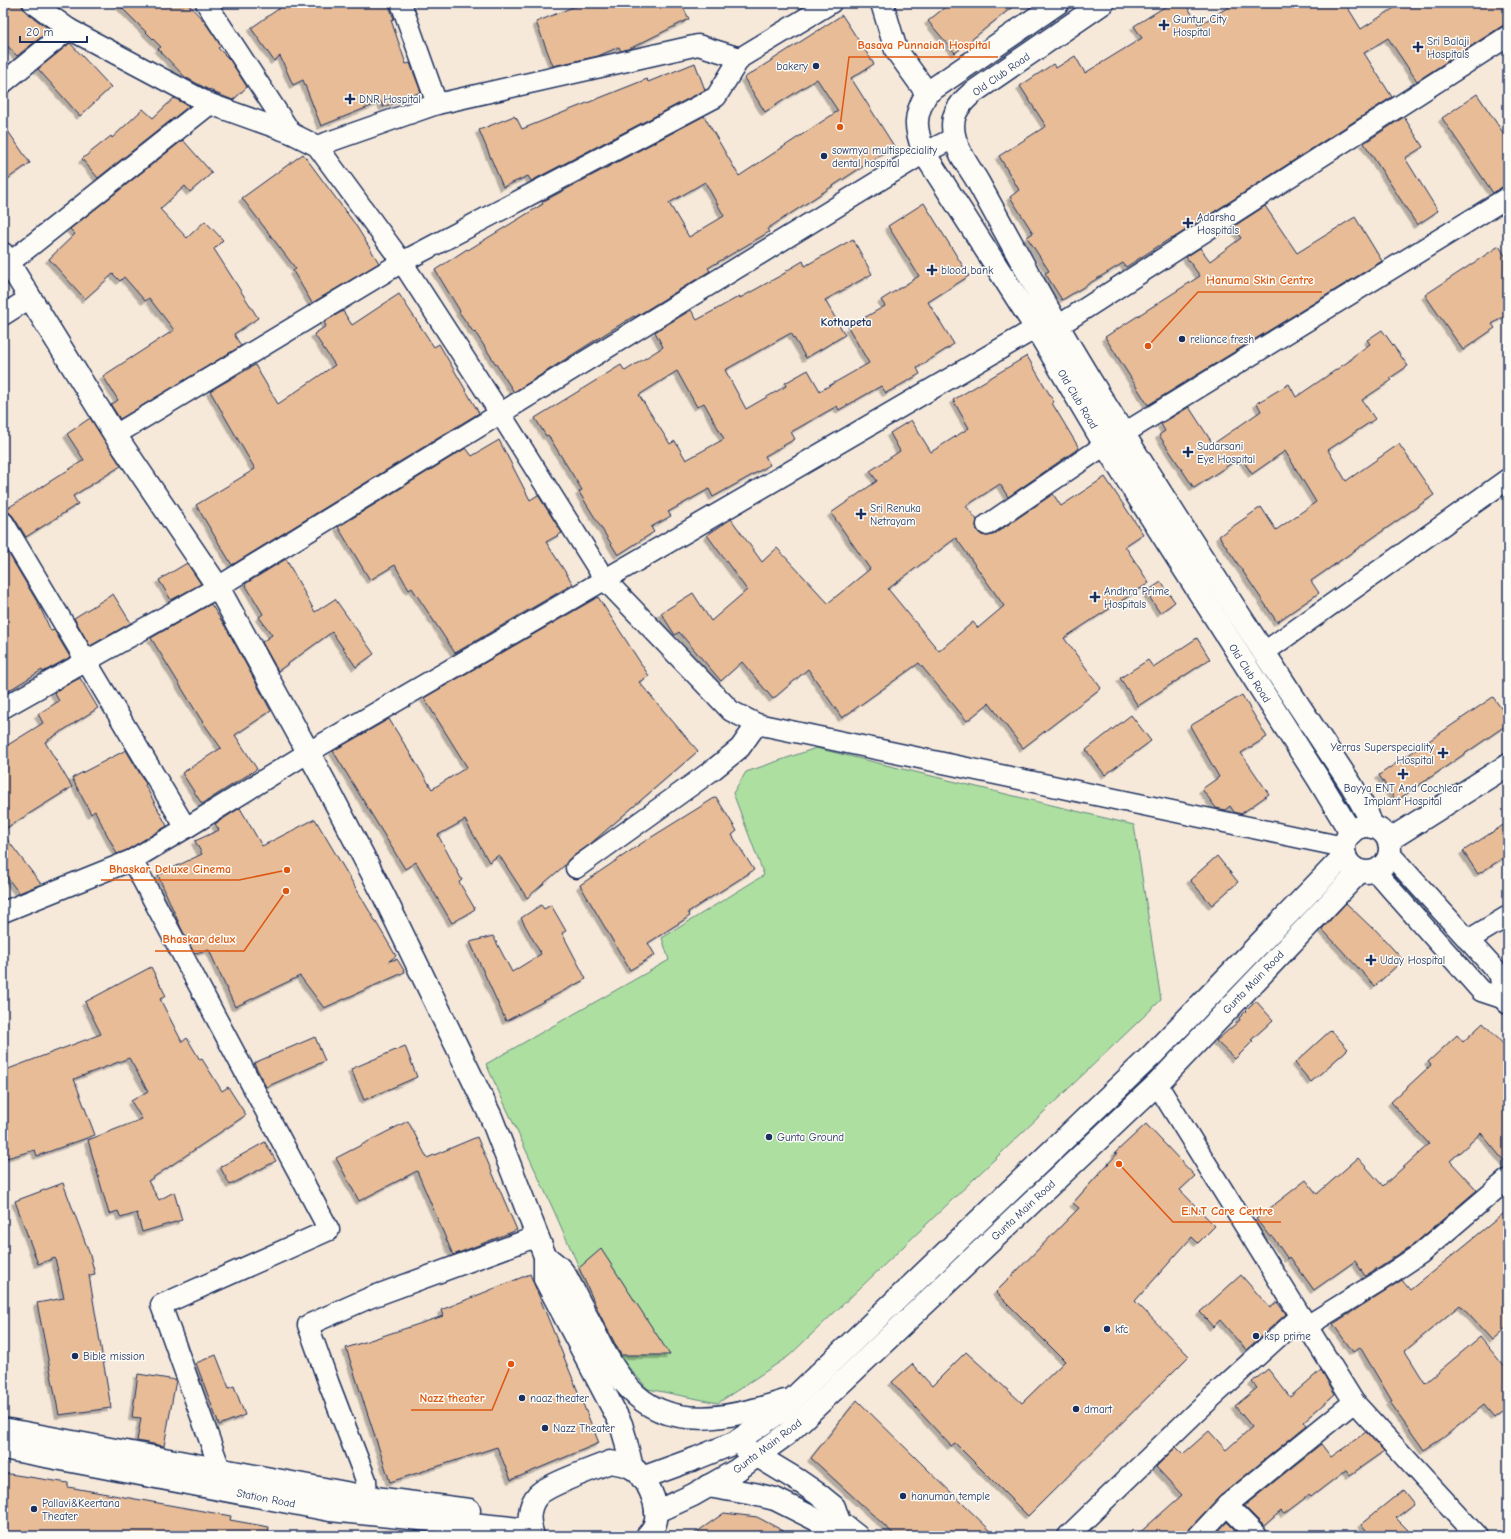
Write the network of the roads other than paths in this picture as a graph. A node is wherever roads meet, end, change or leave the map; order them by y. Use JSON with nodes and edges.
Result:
{"nodes":[{"id":1,"x":32,"y":3,"type":"edge"},
{"id":2,"x":206,"y":3,"type":"edge"},
{"id":3,"x":401,"y":3,"type":"edge"},
{"id":4,"x":831,"y":3,"type":"edge"},
{"id":5,"x":882,"y":3,"type":"edge"},
{"id":6,"x":1058,"y":3,"type":"edge"},
{"id":7,"x":1103,"y":3,"type":"edge"},
{"id":8,"x":69,"y":29,"type":"junction"},
{"id":9,"x":1508,"y":36,"type":"edge"},
{"id":10,"x":740,"y":58,"type":"junction"},
{"id":11,"x":3,"y":83,"type":"edge"},
{"id":12,"x":927,"y":93,"type":"junction"},
{"id":13,"x":210,"y":104,"type":"junction"},
{"id":14,"x":437,"y":104,"type":"junction"},
{"id":15,"x":291,"y":133,"type":"junction"},
{"id":16,"x":954,"y":138,"type":"junction"},
{"id":17,"x":317,"y":146,"type":"junction"},
{"id":18,"x":924,"y":153,"type":"junction"},
{"id":19,"x":1508,"y":197,"type":"edge"},
{"id":20,"x":6,"y":258,"type":"edge"},
{"id":21,"x":402,"y":262,"type":"junction"},
{"id":22,"x":30,"y":298,"type":"junction"},
{"id":23,"x":3,"y":315,"type":"edge"},
{"id":24,"x":1058,"y":326,"type":"junction"},
{"id":25,"x":1036,"y":328,"type":"junction"},
{"id":26,"x":500,"y":413,"type":"junction"},
{"id":27,"x":115,"y":435,"type":"junction"},
{"id":28,"x":1114,"y":439,"type":"junction"},
{"id":29,"x":1508,"y":479,"type":"edge"},
{"id":30,"x":3,"y":522,"type":"edge"},
{"id":31,"x":987,"y":525,"type":"dead end"},
{"id":32,"x":605,"y":580,"type":"junction"},
{"id":33,"x":218,"y":588,"type":"junction"},
{"id":34,"x":1263,"y":653,"type":"junction"},
{"id":35,"x":87,"y":661,"type":"junction"},
{"id":36,"x":3,"y":708,"type":"edge"},
{"id":37,"x":757,"y":724,"type":"junction"},
{"id":38,"x":309,"y":752,"type":"junction"},
{"id":39,"x":1508,"y":765,"type":"edge"},
{"id":40,"x":1372,"y":827,"type":"junction"},
{"id":41,"x":186,"y":828,"type":"junction"},
{"id":42,"x":1347,"y":845,"type":"junction"},
{"id":43,"x":1389,"y":847,"type":"junction"},
{"id":44,"x":132,"y":860,"type":"junction"},
{"id":45,"x":576,"y":868,"type":"dead end"},
{"id":46,"x":1367,"y":871,"type":"junction"},
{"id":47,"x":3,"y":912,"type":"edge"},
{"id":48,"x":1508,"y":916,"type":"edge"},
{"id":49,"x":1468,"y":940,"type":"junction"},
{"id":50,"x":1208,"y":998,"type":"junction"},
{"id":51,"x":1505,"y":1001,"type":"edge"},
{"id":52,"x":1223,"y":1014,"type":"junction"},
{"id":53,"x":1157,"y":1084,"type":"junction"},
{"id":54,"x":1508,"y":1179,"type":"edge"},
{"id":55,"x":542,"y":1246,"type":"junction"},
{"id":56,"x":1304,"y":1321,"type":"junction"},
{"id":57,"x":794,"y":1398,"type":"junction"},
{"id":58,"x":1354,"y":1402,"type":"junction"},
{"id":59,"x":3,"y":1430,"type":"edge"},
{"id":60,"x":734,"y":1443,"type":"junction"},
{"id":61,"x":3,"y":1448,"type":"edge"},
{"id":62,"x":758,"y":1455,"type":"junction"},
{"id":63,"x":220,"y":1470,"type":"junction"},
{"id":64,"x":637,"y":1473,"type":"junction"},
{"id":65,"x":708,"y":1486,"type":"junction"},
{"id":66,"x":227,"y":1491,"type":"junction"},
{"id":67,"x":361,"y":1505,"type":"junction"},
{"id":68,"x":1227,"y":1505,"type":"junction"},
{"id":69,"x":656,"y":1512,"type":"junction"},
{"id":70,"x":839,"y":1522,"type":"junction"},
{"id":71,"x":531,"y":1528,"type":"edge"},
{"id":72,"x":647,"y":1536,"type":"edge"},
{"id":73,"x":857,"y":1536,"type":"edge"},
{"id":74,"x":1068,"y":1536,"type":"edge"},
{"id":75,"x":1198,"y":1536,"type":"edge"},
{"id":76,"x":1257,"y":1536,"type":"edge"},
{"id":77,"x":1477,"y":1536,"type":"edge"}],
"edges":[{"from":1,"to":8,"type":"street"},
{"from":2,"to":15,"type":"street"},
{"from":3,"to":14,"type":"street"},
{"from":4,"to":10,"type":"street"},
{"from":5,"to":12,"type":"street"},
{"from":6,"to":12,"type":"street","name":"Old Club Road"},
{"from":7,"to":16,"type":"street","name":"Old Club Road"},
{"from":8,"to":11,"type":"street"},
{"from":8,"to":13,"type":"street"},
{"from":9,"to":24,"type":"street"},
{"from":10,"to":14,"type":"street"},
{"from":10,"to":21,"type":"street"},
{"from":12,"to":18,"type":"street","name":"Old Club Road"},
{"from":13,"to":15,"type":"street"},
{"from":13,"to":20,"type":"street"},
{"from":14,"to":17,"type":"street"},
{"from":15,"to":17,"type":"street"},
{"from":16,"to":18,"type":"street"},
{"from":16,"to":24,"type":"street","name":"Old Club Road"},
{"from":17,"to":21,"type":"street"},
{"from":18,"to":25,"type":"street","name":"Old Club Road"},
{"from":18,"to":26,"type":"street"},
{"from":19,"to":28,"type":"street"},
{"from":20,"to":22,"type":"street"},
{"from":21,"to":26,"type":"street"},
{"from":21,"to":27,"type":"street"},
{"from":22,"to":23,"type":"street"},
{"from":22,"to":27,"type":"street"},
{"from":24,"to":28,"type":"street","name":"Old Club Road"},
{"from":25,"to":28,"type":"street","name":"Old Club Road"},
{"from":25,"to":32,"type":"street"},
{"from":26,"to":32,"type":"street"},
{"from":26,"to":33,"type":"street"},
{"from":27,"to":33,"type":"street"},
{"from":28,"to":31,"type":"street"},
{"from":28,"to":34,"type":"street","name":"Old Club Road"},
{"from":28,"to":42,"type":"street","name":"Old Club Road"},
{"from":29,"to":34,"type":"street"},
{"from":30,"to":35,"type":"street"},
{"from":32,"to":37,"type":"street"},
{"from":32,"to":38,"type":"street"},
{"from":33,"to":35,"type":"street"},
{"from":33,"to":38,"type":"street"},
{"from":34,"to":40,"type":"street","name":"Old Club Road"},
{"from":35,"to":36,"type":"street"},
{"from":35,"to":41,"type":"street"},
{"from":37,"to":42,"type":"street"},
{"from":37,"to":45,"type":"street"},
{"from":38,"to":41,"type":"street"},
{"from":38,"to":55,"type":"street"},
{"from":39,"to":43,"type":"street"},
{"from":40,"to":42,"type":"street"},
{"from":40,"to":43,"type":"street"},
{"from":41,"to":44,"type":"street"},
{"from":42,"to":46,"type":"street"},
{"from":42,"to":50,"type":"street","name":"Gunta Main Road"},
{"from":43,"to":46,"type":"street"},
{"from":43,"to":49,"type":"street"},
{"from":44,"to":47,"type":"street"},
{"from":44,"to":63,"type":"street"},
{"from":46,"to":51,"type":"street"},
{"from":46,"to":52,"type":"street","name":"Gunta Main Road"},
{"from":48,"to":49,"type":"street"},
{"from":49,"to":51,"type":"street"},
{"from":50,"to":52,"type":"street"},
{"from":50,"to":57,"type":"street","name":"Gunta Main Road"},
{"from":52,"to":53,"type":"street","name":"Gunta Main Road"},
{"from":53,"to":56,"type":"street"},
{"from":53,"to":62,"type":"street","name":"Gunta Main Road"},
{"from":54,"to":56,"type":"street"},
{"from":55,"to":57,"type":"street"},
{"from":55,"to":64,"type":"street"},
{"from":55,"to":67,"type":"street"},
{"from":56,"to":58,"type":"street"},
{"from":56,"to":74,"type":"street"},
{"from":57,"to":60,"type":"street","name":"Gunta Main Road"},
{"from":58,"to":68,"type":"street"},
{"from":58,"to":77,"type":"street"},
{"from":59,"to":63,"type":"street"},
{"from":60,"to":62,"type":"street"},
{"from":60,"to":64,"type":"street","name":"Gunta Main Road"},
{"from":61,"to":66,"type":"street","name":"Station Road"},
{"from":62,"to":65,"type":"street","name":"Gunta Main Road"},
{"from":62,"to":70,"type":"street"},
{"from":63,"to":66,"type":"street"},
{"from":63,"to":67,"type":"street"},
{"from":64,"to":69,"type":"street"},
{"from":64,"to":71,"type":"street"},
{"from":65,"to":69,"type":"street","name":"Gunta Main Road"},
{"from":65,"to":70,"type":"street"},
{"from":66,"to":67,"type":"street","name":"Station Road"},
{"from":67,"to":71,"type":"street","name":"Station Road"},
{"from":68,"to":75,"type":"street"},
{"from":68,"to":76,"type":"street"},
{"from":69,"to":72,"type":"street"},
{"from":70,"to":73,"type":"street"}]}
